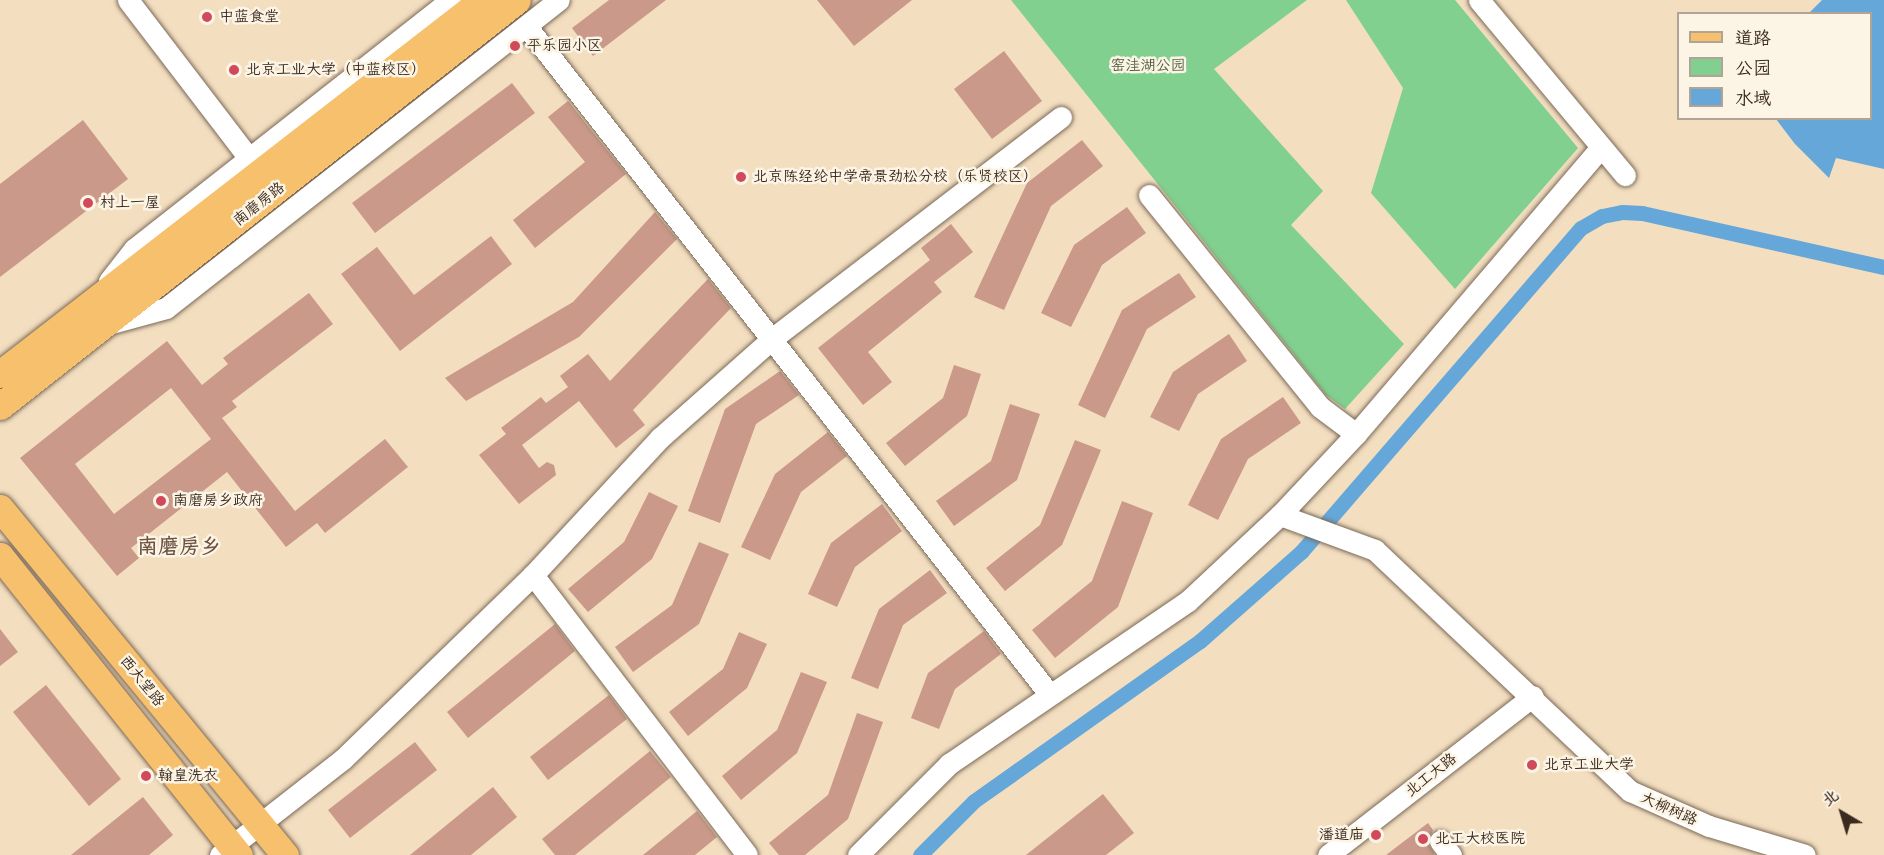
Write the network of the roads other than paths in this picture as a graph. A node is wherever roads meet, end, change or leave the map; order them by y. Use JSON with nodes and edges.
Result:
{"nodes":[{"id":1,"x":128,"y":0,"type":"edge"},
{"id":2,"x":450,"y":0,"type":"edge"},
{"id":3,"x":482,"y":0,"type":"edge"},
{"id":4,"x":517,"y":0,"type":"edge"},
{"id":5,"x":559,"y":0,"type":"edge"},
{"id":6,"x":1479,"y":0,"type":"edge"},
{"id":7,"x":527,"y":27,"type":"junction"},
{"id":8,"x":1061,"y":117,"type":"dead end"},
{"id":9,"x":1600,"y":148,"type":"junction"},
{"id":10,"x":248,"y":157,"type":"junction"},
{"id":11,"x":1625,"y":175,"type":"dead end"},
{"id":12,"x":1149,"y":195,"type":"dead end"},
{"id":13,"x":100,"y":313,"type":"junction"},
{"id":14,"x":773,"y":338,"type":"junction"},
{"id":15,"x":0,"y":374,"type":"edge"},
{"id":16,"x":0,"y":406,"type":"edge"},
{"id":17,"x":1356,"y":434,"type":"junction"},
{"id":18,"x":0,"y":508,"type":"edge"},
{"id":19,"x":1290,"y":519,"type":"junction"},
{"id":20,"x":0,"y":556,"type":"edge"},
{"id":21,"x":533,"y":575,"type":"junction"},
{"id":22,"x":1050,"y":696,"type":"junction"},
{"id":23,"x":1533,"y":696,"type":"junction"},
{"id":24,"x":260,"y":825,"type":"junction"},
{"id":25,"x":230,"y":852,"type":"edge"},
{"id":26,"x":285,"y":855,"type":"edge"},
{"id":27,"x":747,"y":855,"type":"edge"},
{"id":28,"x":858,"y":855,"type":"edge"},
{"id":29,"x":1328,"y":855,"type":"edge"},
{"id":30,"x":1805,"y":855,"type":"edge"}],
"edges":[{"from":1,"to":10,"type":"street"},
{"from":2,"to":10,"type":"street"},
{"from":3,"to":13,"type":"main road","name":"南磨房路"},
{"from":4,"to":13,"type":"main road","name":"南磨房路"},
{"from":5,"to":7,"type":"street"},
{"from":6,"to":9,"type":"street"},
{"from":7,"to":13,"type":"street"},
{"from":7,"to":14,"type":"street"},
{"from":8,"to":14,"type":"street"},
{"from":9,"to":11,"type":"street"},
{"from":9,"to":17,"type":"street"},
{"from":10,"to":13,"type":"street"},
{"from":12,"to":17,"type":"street"},
{"from":13,"to":15,"type":"main road","name":"南磨房路"},
{"from":13,"to":16,"type":"main road","name":"南磨房路"},
{"from":14,"to":21,"type":"street"},
{"from":14,"to":22,"type":"street"},
{"from":17,"to":19,"type":"street"},
{"from":18,"to":24,"type":"main road","name":"西大望路"},
{"from":19,"to":22,"type":"street"},
{"from":19,"to":23,"type":"street","name":"大柳树路"},
{"from":20,"to":25,"type":"main road"},
{"from":21,"to":24,"type":"street"},
{"from":21,"to":27,"type":"street"},
{"from":22,"to":28,"type":"street"},
{"from":23,"to":29,"type":"street","name":"北工大路"},
{"from":23,"to":30,"type":"street","name":"大柳树路"},
{"from":24,"to":25,"type":"street"},
{"from":24,"to":26,"type":"main road","name":"西大望路"}]}
